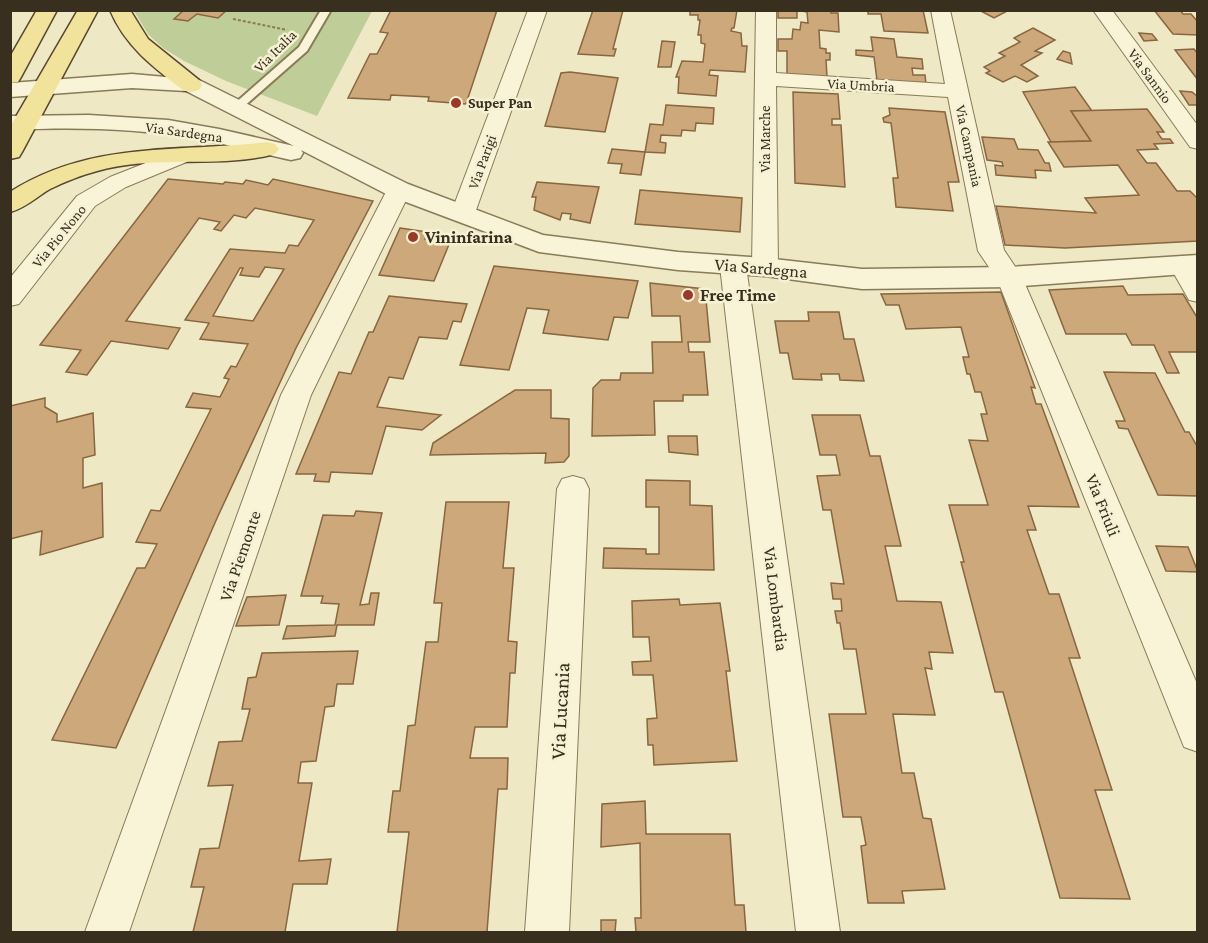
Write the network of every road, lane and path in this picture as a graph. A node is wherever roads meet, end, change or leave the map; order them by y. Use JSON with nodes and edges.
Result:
{"nodes":[{"id":1,"x":48,"y":10,"type":"edge"},
{"id":2,"x":88,"y":10,"type":"edge"},
{"id":3,"x":120,"y":10,"type":"edge"},
{"id":4,"x":326,"y":10,"type":"edge"},
{"id":5,"x":538,"y":10,"type":"edge"},
{"id":6,"x":766,"y":10,"type":"edge"},
{"id":7,"x":940,"y":10,"type":"edge"},
{"id":8,"x":1102,"y":10,"type":"edge"},
{"id":9,"x":233,"y":19,"type":"dead end"},
{"id":10,"x":311,"y":35,"type":"junction"},
{"id":11,"x":10,"y":77,"type":"edge"},
{"id":12,"x":765,"y":79,"type":"junction"},
{"id":13,"x":191,"y":85,"type":"junction"},
{"id":14,"x":43,"y":88,"type":"junction"},
{"id":15,"x":10,"y":90,"type":"edge"},
{"id":16,"x":957,"y":91,"type":"junction"},
{"id":17,"x":237,"y":107,"type":"junction"},
{"id":18,"x":17,"y":123,"type":"edge"},
{"id":19,"x":1197,"y":142,"type":"edge"},
{"id":20,"x":267,"y":148,"type":"junction"},
{"id":21,"x":10,"y":152,"type":"edge"},
{"id":22,"x":181,"y":156,"type":"junction"},
{"id":23,"x":341,"y":161,"type":"junction"},
{"id":24,"x":399,"y":190,"type":"junction"},
{"id":25,"x":10,"y":204,"type":"edge"},
{"id":26,"x":463,"y":213,"type":"junction"},
{"id":27,"x":1190,"y":264,"type":"edge"},
{"id":28,"x":749,"y":266,"type":"junction"},
{"id":29,"x":1009,"y":277,"type":"junction"},
{"id":30,"x":1197,"y":292,"type":"edge"},
{"id":31,"x":10,"y":297,"type":"edge"},
{"id":32,"x":573,"y":489,"type":"dead end"},
{"id":33,"x":1197,"y":733,"type":"edge"},
{"id":34,"x":107,"y":933,"type":"edge"},
{"id":35,"x":547,"y":933,"type":"edge"},
{"id":36,"x":818,"y":933,"type":"edge"}],
"edges":[{"from":1,"to":11,"type":"main road"},
{"from":2,"to":14,"type":"main road"},
{"from":3,"to":13,"type":"main road"},
{"from":4,"to":10,"type":"lane","name":"Via Italia"},
{"from":5,"to":26,"type":"street","name":"Via Parigi"},
{"from":6,"to":12,"type":"street","name":"Via Marche"},
{"from":7,"to":16,"type":"street","name":"Via Campania"},
{"from":8,"to":19,"type":"street","name":"Via Sannio"},
{"from":9,"to":10,"type":"path"},
{"from":10,"to":17,"type":"lane","name":"Via Italia"},
{"from":12,"to":16,"type":"street","name":"Via Umbria"},
{"from":12,"to":28,"type":"street","name":"Via Marche"},
{"from":13,"to":14,"type":"street","name":"Via Sardegna"},
{"from":13,"to":17,"type":"street","name":"Via Sardegna"},
{"from":14,"to":15,"type":"street","name":"Via Sardegna"},
{"from":14,"to":18,"type":"main road"},
{"from":16,"to":29,"type":"street","name":"Via Campania"},
{"from":17,"to":23,"type":"street","name":"Via Sardegna"},
{"from":18,"to":20,"type":"street","name":"Via Sardegna"},
{"from":18,"to":21,"type":"main road"},
{"from":20,"to":22,"type":"main road"},
{"from":20,"to":23,"type":"street","name":"Via Sardegna"},
{"from":22,"to":25,"type":"main road"},
{"from":22,"to":31,"type":"street","name":"Via Pio Nono"},
{"from":23,"to":24,"type":"street","name":"Via Sardegna"},
{"from":24,"to":26,"type":"street","name":"Via Sardegna"},
{"from":24,"to":34,"type":"street","name":"Via Piemonte"},
{"from":26,"to":28,"type":"street","name":"Via Sardegna"},
{"from":27,"to":29,"type":"street","name":"Via Sardegna"},
{"from":27,"to":30,"type":"street"},
{"from":28,"to":29,"type":"street","name":"Via Sardegna"},
{"from":28,"to":36,"type":"street","name":"Via Lombardia"},
{"from":29,"to":33,"type":"street","name":"Via Friuli"},
{"from":32,"to":35,"type":"street","name":"Via Lucania"}]}
